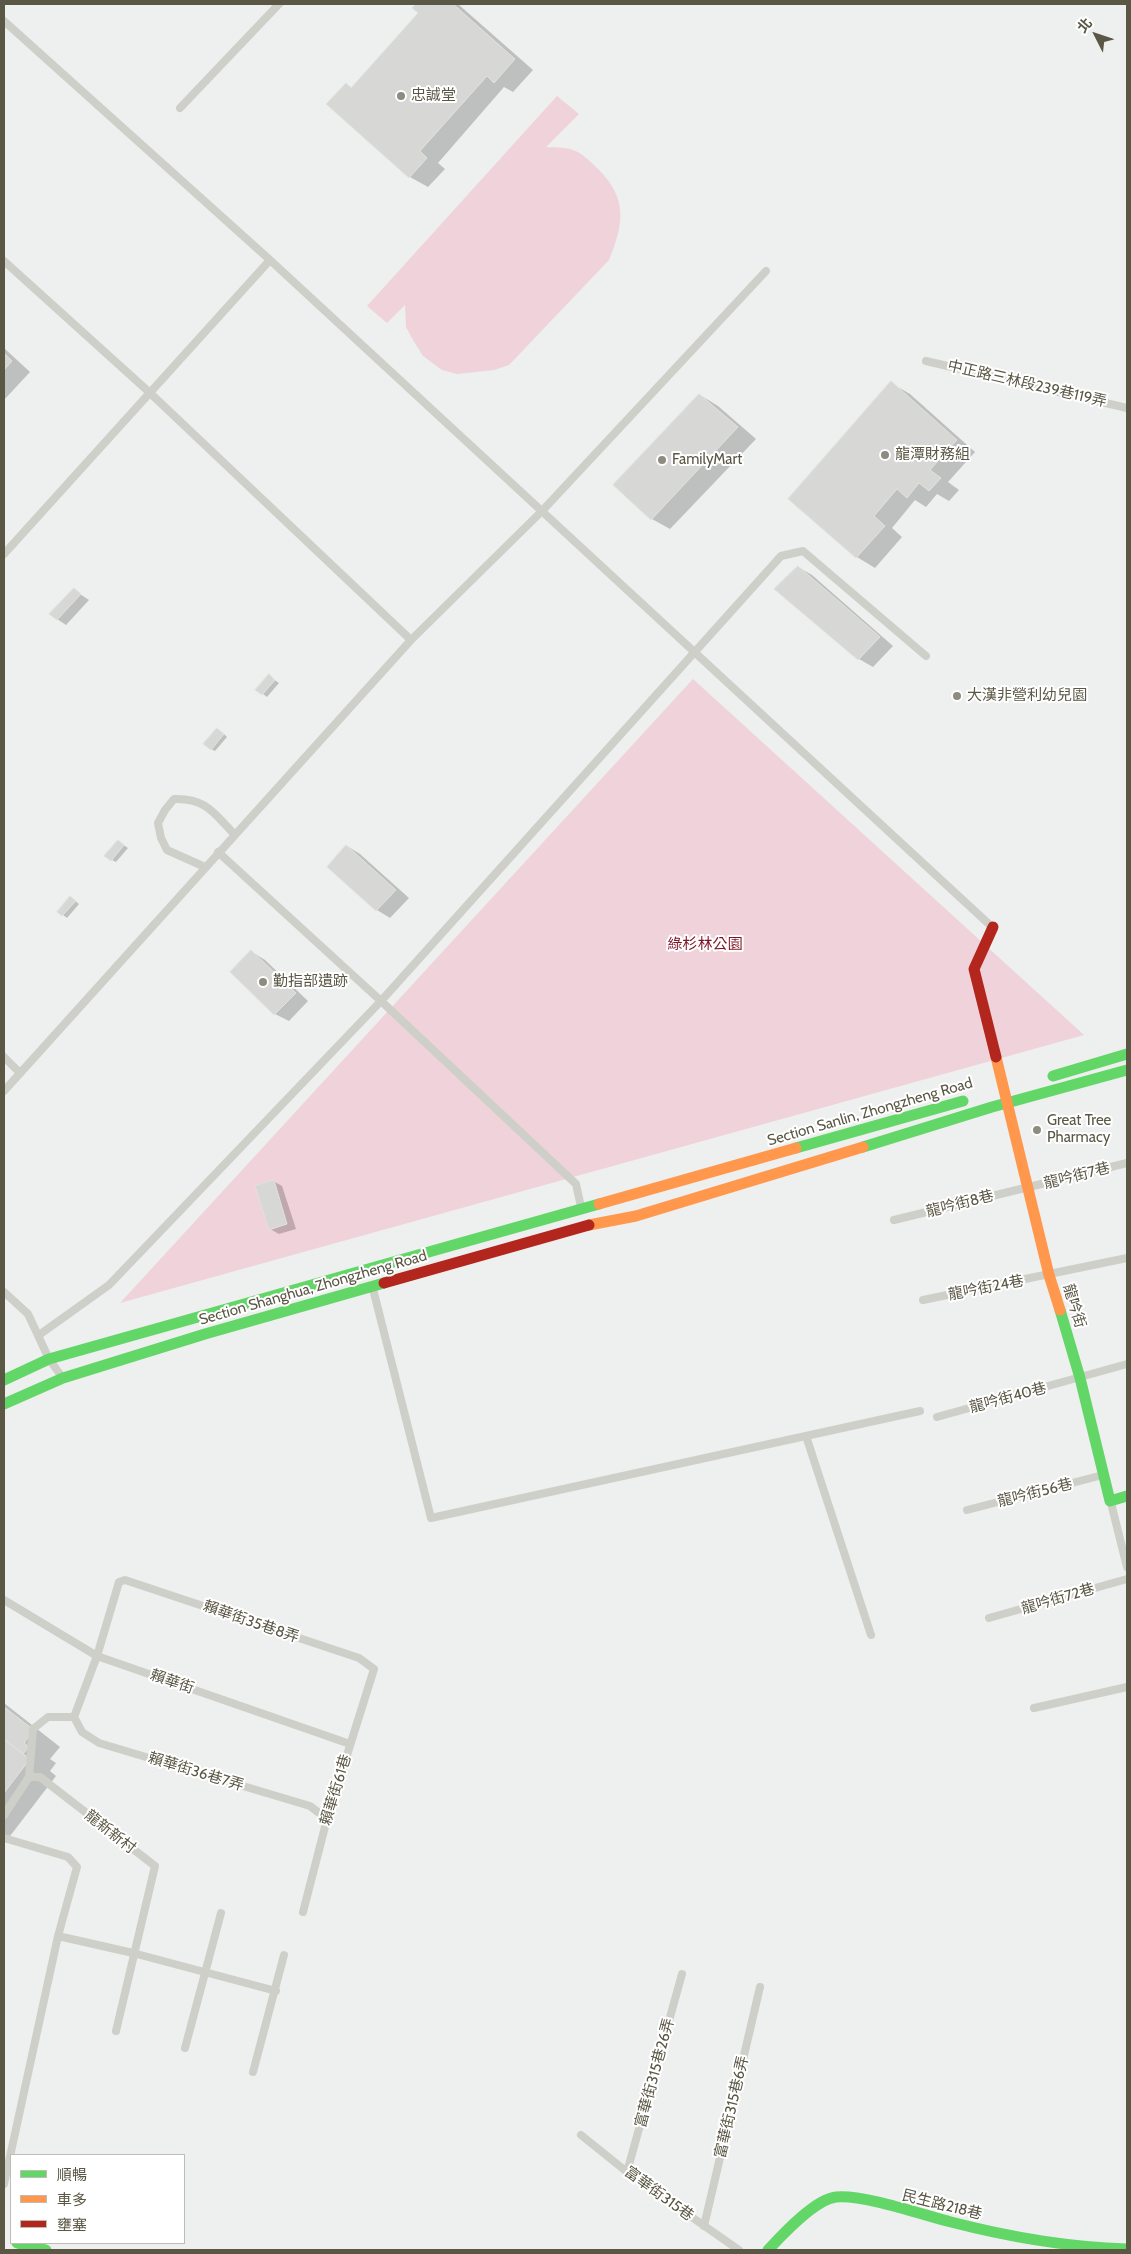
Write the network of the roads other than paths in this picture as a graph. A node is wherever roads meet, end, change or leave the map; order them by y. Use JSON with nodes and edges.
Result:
{"nodes":[{"id":1,"x":279,"y":4,"type":"edge"},
{"id":2,"x":4,"y":21,"type":"edge"},
{"id":3,"x":180,"y":108,"type":"dead end"},
{"id":4,"x":270,"y":260,"type":"junction"},
{"id":5,"x":4,"y":261,"type":"edge"},
{"id":6,"x":766,"y":272,"type":"dead end"},
{"id":7,"x":926,"y":361,"type":"dead end"},
{"id":8,"x":149,"y":392,"type":"junction"},
{"id":9,"x":1127,"y":408,"type":"edge"},
{"id":10,"x":542,"y":511,"type":"junction"},
{"id":11,"x":4,"y":554,"type":"edge"},
{"id":12,"x":411,"y":640,"type":"junction"},
{"id":13,"x":695,"y":651,"type":"junction"},
{"id":14,"x":926,"y":656,"type":"dead end"},
{"id":15,"x":234,"y":834,"type":"junction"},
{"id":16,"x":218,"y":852,"type":"junction"},
{"id":17,"x":205,"y":867,"type":"junction"},
{"id":18,"x":992,"y":927,"type":"joint"},
{"id":19,"x":381,"y":1001,"type":"junction"},
{"id":20,"x":1127,"y":1054,"type":"edge"},
{"id":21,"x":4,"y":1057,"type":"edge"},
{"id":22,"x":1127,"y":1070,"type":"edge"},
{"id":23,"x":20,"y":1073,"type":"junction"},
{"id":24,"x":1038,"y":1080,"type":"dead end"},
{"id":25,"x":4,"y":1091,"type":"edge"},
{"id":26,"x":979,"y":1097,"type":"dead end"},
{"id":27,"x":1006,"y":1103,"type":"junction"},
{"id":28,"x":1127,"y":1163,"type":"edge"},
{"id":29,"x":1027,"y":1188,"type":"junction"},
{"id":30,"x":620,"y":1197,"type":"joint"},
{"id":31,"x":581,"y":1208,"type":"junction"},
{"id":32,"x":636,"y":1216,"type":"joint"},
{"id":33,"x":894,"y":1220,"type":"dead end"},
{"id":34,"x":586,"y":1226,"type":"junction"},
{"id":35,"x":1127,"y":1258,"type":"edge"},
{"id":36,"x":1049,"y":1275,"type":"junction"},
{"id":37,"x":372,"y":1287,"type":"junction"},
{"id":38,"x":4,"y":1292,"type":"edge"},
{"id":39,"x":923,"y":1300,"type":"dead end"},
{"id":40,"x":39,"y":1335,"type":"junction"},
{"id":41,"x":48,"y":1359,"type":"junction"},
{"id":42,"x":1127,"y":1364,"type":"edge"},
{"id":43,"x":63,"y":1378,"type":"junction"},
{"id":44,"x":1080,"y":1378,"type":"junction"},
{"id":45,"x":4,"y":1380,"type":"edge"},
{"id":46,"x":4,"y":1404,"type":"edge"},
{"id":47,"x":920,"y":1411,"type":"dead end"},
{"id":48,"x":937,"y":1417,"type":"dead end"},
{"id":49,"x":806,"y":1436,"type":"junction"},
{"id":50,"x":1104,"y":1475,"type":"junction"},
{"id":51,"x":1127,"y":1496,"type":"edge"},
{"id":52,"x":1110,"y":1501,"type":"junction"},
{"id":53,"x":967,"y":1510,"type":"dead end"},
{"id":54,"x":1127,"y":1567,"type":"edge"},
{"id":55,"x":1127,"y":1579,"type":"edge"},
{"id":56,"x":4,"y":1600,"type":"edge"},
{"id":57,"x":989,"y":1618,"type":"dead end"},
{"id":58,"x":871,"y":1635,"type":"dead end"},
{"id":59,"x":97,"y":1656,"type":"junction"},
{"id":60,"x":374,"y":1669,"type":"joint"},
{"id":61,"x":1127,"y":1687,"type":"edge"},
{"id":62,"x":1034,"y":1708,"type":"dead end"},
{"id":63,"x":74,"y":1717,"type":"junction"},
{"id":64,"x":350,"y":1744,"type":"junction"},
{"id":65,"x":28,"y":1777,"type":"junction"},
{"id":66,"x":4,"y":1814,"type":"edge"},
{"id":67,"x":327,"y":1819,"type":"junction"},
{"id":68,"x":4,"y":1838,"type":"edge"},
{"id":69,"x":303,"y":1912,"type":"dead end"},
{"id":70,"x":221,"y":1913,"type":"dead end"},
{"id":71,"x":58,"y":1936,"type":"junction"},
{"id":72,"x":133,"y":1953,"type":"junction"},
{"id":73,"x":284,"y":1955,"type":"dead end"},
{"id":74,"x":206,"y":1972,"type":"junction"},
{"id":75,"x":682,"y":1974,"type":"dead end"},
{"id":76,"x":760,"y":1987,"type":"dead end"},
{"id":77,"x":276,"y":1991,"type":"junction"},
{"id":78,"x":116,"y":2031,"type":"dead end"},
{"id":79,"x":185,"y":2048,"type":"dead end"},
{"id":80,"x":253,"y":2072,"type":"dead end"},
{"id":81,"x":581,"y":2134,"type":"dead end"},
{"id":82,"x":11,"y":2154,"type":"edge"},
{"id":83,"x":10,"y":2156,"type":"edge"},
{"id":84,"x":627,"y":2172,"type":"junction"},
{"id":85,"x":4,"y":2184,"type":"edge"},
{"id":86,"x":704,"y":2226,"type":"junction"},
{"id":87,"x":21,"y":2244,"type":"edge"},
{"id":88,"x":1127,"y":2248,"type":"edge"},
{"id":89,"x":46,"y":2250,"type":"edge"},
{"id":90,"x":738,"y":2250,"type":"edge"},
{"id":91,"x":768,"y":2250,"type":"edge"}],
"edges":[{"from":1,"to":3,"type":"lane"},
{"from":2,"to":4,"type":"lane"},
{"from":4,"to":8,"type":"lane"},
{"from":4,"to":10,"type":"lane"},
{"from":5,"to":8,"type":"lane"},
{"from":6,"to":10,"type":"lane"},
{"from":7,"to":9,"type":"lane","name":"中正路三林段239巷119弄"},
{"from":8,"to":11,"type":"lane"},
{"from":8,"to":12,"type":"lane"},
{"from":10,"to":12,"type":"lane"},
{"from":10,"to":13,"type":"lane"},
{"from":12,"to":15,"type":"lane"},
{"from":13,"to":14,"type":"lane"},
{"from":13,"to":18,"type":"lane"},
{"from":13,"to":19,"type":"lane"},
{"from":15,"to":16,"type":"lane"},
{"from":15,"to":17,"type":"lane"},
{"from":16,"to":17,"type":"lane"},
{"from":16,"to":19,"type":"lane"},
{"from":17,"to":23,"type":"lane"},
{"from":18,"to":27,"type":"main road","name":"龍吟街"},
{"from":19,"to":31,"type":"lane"},
{"from":19,"to":40,"type":"lane"},
{"from":20,"to":24,"type":"main road"},
{"from":21,"to":23,"type":"lane"},
{"from":22,"to":27,"type":"main road","name":"Section Sanlin, Zhongzheng Road"},
{"from":23,"to":25,"type":"lane"},
{"from":26,"to":30,"type":"main road","name":"Section Sanlin, Zhongzheng Road"},
{"from":27,"to":29,"type":"main road","name":"龍吟街"},
{"from":27,"to":32,"type":"main road","name":"Section Sanlin, Zhongzheng Road"},
{"from":28,"to":29,"type":"lane","name":"龍吟街7巷"},
{"from":29,"to":33,"type":"lane","name":"龍吟街8巷"},
{"from":29,"to":36,"type":"main road","name":"龍吟街"},
{"from":30,"to":31,"type":"main road","name":"Section Shanghua, Zhongzheng Road"},
{"from":31,"to":34,"type":"lane"},
{"from":31,"to":41,"type":"main road","name":"Section Shanghua, Zhongzheng Road"},
{"from":32,"to":34,"type":"main road","name":"Section Shanghua, Zhongzheng Road"},
{"from":34,"to":37,"type":"main road","name":"Section Shanghua, Zhongzheng Road"},
{"from":35,"to":36,"type":"lane","name":"龍吟街24巷"},
{"from":36,"to":39,"type":"lane","name":"龍吟街24巷"},
{"from":36,"to":44,"type":"main road","name":"龍吟街"},
{"from":37,"to":43,"type":"main road","name":"Section Shanghua, Zhongzheng Road"},
{"from":37,"to":49,"type":"lane"},
{"from":38,"to":40,"type":"lane"},
{"from":40,"to":41,"type":"lane"},
{"from":41,"to":43,"type":"lane"},
{"from":41,"to":45,"type":"main road","name":"Section Shanghua, Zhongzheng Road"},
{"from":42,"to":44,"type":"lane","name":"龍吟街40巷"},
{"from":43,"to":46,"type":"main road","name":"Section Shanghua, Zhongzheng Road"},
{"from":44,"to":48,"type":"lane","name":"龍吟街40巷"},
{"from":44,"to":50,"type":"main road","name":"龍吟街"},
{"from":47,"to":49,"type":"lane"},
{"from":49,"to":58,"type":"lane"},
{"from":50,"to":52,"type":"main road","name":"龍吟街"},
{"from":50,"to":53,"type":"lane","name":"龍吟街56巷"},
{"from":51,"to":52,"type":"main road"},
{"from":52,"to":54,"type":"lane"},
{"from":55,"to":57,"type":"lane","name":"龍吟街72巷"},
{"from":56,"to":59,"type":"lane","name":"賴華街"},
{"from":59,"to":60,"type":"lane","name":"賴華街35巷8弄"},
{"from":59,"to":63,"type":"lane"},
{"from":59,"to":64,"type":"lane","name":"賴華街"},
{"from":60,"to":64,"type":"lane","name":"賴華街61巷"},
{"from":61,"to":62,"type":"lane"},
{"from":63,"to":65,"type":"lane"},
{"from":63,"to":67,"type":"lane","name":"賴華街36巷7弄"},
{"from":64,"to":67,"type":"lane","name":"賴華街61巷"},
{"from":65,"to":66,"type":"lane"},
{"from":65,"to":72,"type":"lane","name":"龍新新村"},
{"from":67,"to":69,"type":"lane","name":"賴華街61巷"},
{"from":68,"to":71,"type":"lane"},
{"from":70,"to":74,"type":"lane"},
{"from":71,"to":72,"type":"lane"},
{"from":71,"to":82,"type":"lane"},
{"from":72,"to":74,"type":"lane"},
{"from":72,"to":78,"type":"lane","name":"龍新新村"},
{"from":73,"to":77,"type":"lane"},
{"from":74,"to":77,"type":"lane"},
{"from":74,"to":79,"type":"lane"},
{"from":75,"to":84,"type":"lane","name":"富華街315巷26弄"},
{"from":76,"to":86,"type":"lane","name":"富華街315巷6弄"},
{"from":77,"to":80,"type":"lane"},
{"from":81,"to":84,"type":"lane","name":"富華街315巷"},
{"from":83,"to":85,"type":"lane"},
{"from":84,"to":86,"type":"lane","name":"富華街315巷"},
{"from":86,"to":90,"type":"lane","name":"富華街315巷"},
{"from":87,"to":89,"type":"main road"},
{"from":88,"to":91,"type":"main road","name":"民生路218巷"}]}
